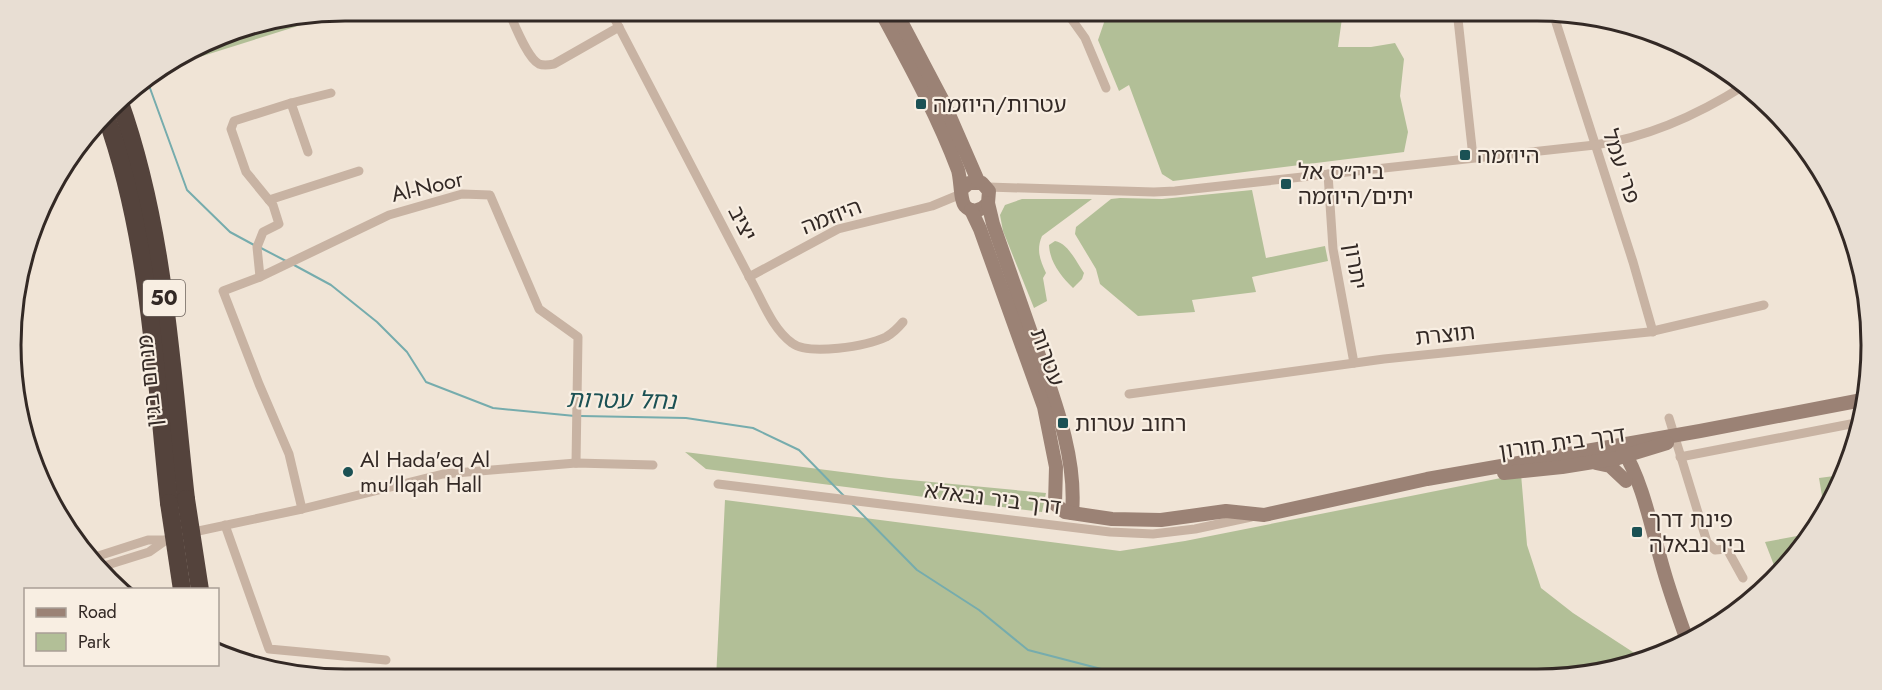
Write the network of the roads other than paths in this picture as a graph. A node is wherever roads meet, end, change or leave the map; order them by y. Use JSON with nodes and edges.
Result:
{"nodes":[{"id":1,"x":514,"y":21,"type":"edge"},
{"id":2,"x":616,"y":21,"type":"edge"},
{"id":3,"x":886,"y":21,"type":"edge"},
{"id":4,"x":901,"y":21,"type":"edge"},
{"id":5,"x":1073,"y":21,"type":"edge"},
{"id":6,"x":1458,"y":21,"type":"edge"},
{"id":7,"x":1556,"y":22,"type":"edge"},
{"id":8,"x":619,"y":27,"type":"junction"},
{"id":9,"x":1107,"y":88,"type":"dead end"},
{"id":10,"x":1737,"y":90,"type":"edge"},
{"id":11,"x":332,"y":93,"type":"dead end"},
{"id":12,"x":291,"y":103,"type":"junction"},
{"id":13,"x":122,"y":110,"type":"edge"},
{"id":14,"x":108,"y":124,"type":"edge"},
{"id":15,"x":1595,"y":145,"type":"junction"},
{"id":16,"x":308,"y":152,"type":"dead end"},
{"id":17,"x":1473,"y":158,"type":"junction"},
{"id":18,"x":359,"y":171,"type":"dead end"},
{"id":19,"x":1328,"y":174,"type":"junction"},
{"id":20,"x":986,"y":192,"type":"junction"},
{"id":21,"x":269,"y":200,"type":"junction"},
{"id":22,"x":965,"y":200,"type":"junction"},
{"id":23,"x":260,"y":277,"type":"junction"},
{"id":24,"x":749,"y":277,"type":"junction"},
{"id":25,"x":1764,"y":305,"type":"dead end"},
{"id":26,"x":903,"y":322,"type":"dead end"},
{"id":27,"x":1653,"y":332,"type":"junction"},
{"id":28,"x":1354,"y":363,"type":"junction"},
{"id":29,"x":1129,"y":394,"type":"dead end"},
{"id":30,"x":1856,"y":401,"type":"edge"},
{"id":31,"x":1669,"y":418,"type":"dead end"},
{"id":32,"x":1851,"y":424,"type":"edge"},
{"id":33,"x":1675,"y":438,"type":"junction"},
{"id":34,"x":1645,"y":450,"type":"junction"},
{"id":35,"x":1621,"y":453,"type":"junction"},
{"id":36,"x":1680,"y":457,"type":"junction"},
{"id":37,"x":1591,"y":462,"type":"junction"},
{"id":38,"x":576,"y":463,"type":"junction"},
{"id":39,"x":653,"y":465,"type":"dead end"},
{"id":40,"x":1427,"y":479,"type":"junction"},
{"id":41,"x":1631,"y":482,"type":"junction"},
{"id":42,"x":718,"y":484,"type":"dead end"},
{"id":43,"x":178,"y":501,"type":"junction"},
{"id":44,"x":303,"y":509,"type":"junction"},
{"id":45,"x":1072,"y":513,"type":"junction"},
{"id":46,"x":1264,"y":515,"type":"junction"},
{"id":47,"x":225,"y":525,"type":"junction"},
{"id":48,"x":166,"y":540,"type":"junction"},
{"id":49,"x":99,"y":556,"type":"edge"},
{"id":50,"x":107,"y":565,"type":"edge"},
{"id":51,"x":1743,"y":578,"type":"dead end"},
{"id":52,"x":182,"y":588,"type":"edge"},
{"id":53,"x":200,"y":588,"type":"edge"},
{"id":54,"x":1685,"y":634,"type":"edge"},
{"id":55,"x":386,"y":660,"type":"dead end"}],
"edges":[{"from":1,"to":8,"type":"street"},
{"from":2,"to":8,"type":"street","name":"יציב"},
{"from":3,"to":22,"type":"street","name":"עטרות"},
{"from":4,"to":20,"type":"street","name":"עטרות"},
{"from":5,"to":9,"type":"street"},
{"from":6,"to":17,"type":"street"},
{"from":7,"to":15,"type":"street","name":"פרי עמל"},
{"from":8,"to":24,"type":"street","name":"יציב"},
{"from":10,"to":15,"type":"street"},
{"from":11,"to":12,"type":"street"},
{"from":12,"to":16,"type":"street"},
{"from":12,"to":21,"type":"street"},
{"from":13,"to":43,"type":"highway","name":"מנחם בגין","number":"50"},
{"from":14,"to":43,"type":"highway","name":"מנחם בגין","number":"50"},
{"from":15,"to":17,"type":"street"},
{"from":15,"to":27,"type":"street","name":"פרי עמל"},
{"from":17,"to":19,"type":"street"},
{"from":18,"to":21,"type":"street"},
{"from":19,"to":20,"type":"street"},
{"from":19,"to":28,"type":"street","name":"יתרון"},
{"from":20,"to":22,"type":"street"},
{"from":20,"to":22,"type":"street"},
{"from":20,"to":45,"type":"street","name":"עטרות"},
{"from":21,"to":23,"type":"street"},
{"from":22,"to":24,"type":"street","name":"היוזמה"},
{"from":22,"to":45,"type":"street","name":"עטרות"},
{"from":23,"to":38,"type":"street","name":"Al-Noor"},
{"from":23,"to":44,"type":"street"},
{"from":24,"to":26,"type":"street","name":"יציב"},
{"from":25,"to":27,"type":"street","name":"תוצרת"},
{"from":27,"to":28,"type":"street","name":"תוצרת"},
{"from":28,"to":29,"type":"street","name":"תוצרת"},
{"from":30,"to":33,"type":"street","name":"דרך בית חורון"},
{"from":31,"to":33,"type":"street"},
{"from":32,"to":36,"type":"street"},
{"from":33,"to":34,"type":"street","name":"דרך בית חורון"},
{"from":33,"to":35,"type":"street","name":"דרך בית חורון"},
{"from":33,"to":36,"type":"street"},
{"from":34,"to":35,"type":"street","name":"דרך בית חורון"},
{"from":34,"to":41,"type":"street"},
{"from":35,"to":37,"type":"street","name":"דרך בית חורון"},
{"from":35,"to":40,"type":"street","name":"דרך בית חורון"},
{"from":35,"to":41,"type":"street"},
{"from":36,"to":51,"type":"street"},
{"from":37,"to":40,"type":"street","name":"דרך בית חורון"},
{"from":37,"to":41,"type":"street"},
{"from":38,"to":39,"type":"street"},
{"from":38,"to":44,"type":"street"},
{"from":40,"to":46,"type":"street","name":"דרך בית חורון"},
{"from":41,"to":54,"type":"street"},
{"from":42,"to":46,"type":"street","name":"דרך ביר נבאלא"},
{"from":43,"to":52,"type":"highway","name":"מנחם בגין","number":"50","bridge":true},
{"from":43,"to":53,"type":"highway","name":"מנחם בגין","number":"50","bridge":true},
{"from":44,"to":47,"type":"street"},
{"from":45,"to":46,"type":"street"},
{"from":47,"to":48,"type":"street"},
{"from":47,"to":55,"type":"street"},
{"from":48,"to":49,"type":"street"},
{"from":48,"to":50,"type":"street"}]}
